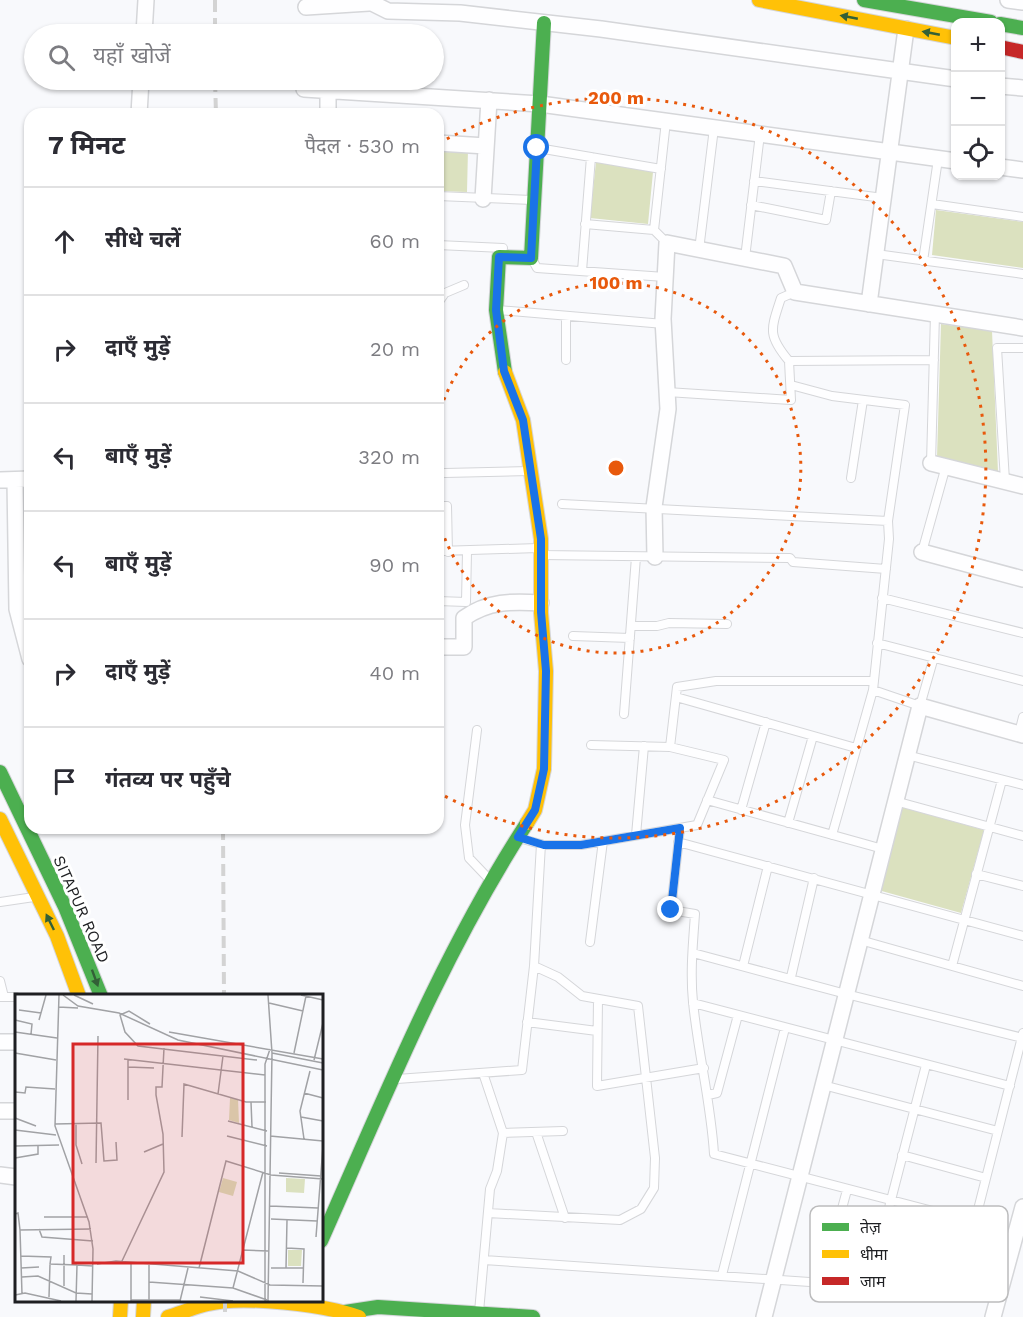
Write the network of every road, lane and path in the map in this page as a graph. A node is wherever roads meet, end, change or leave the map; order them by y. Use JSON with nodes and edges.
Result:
{"nodes":[{"id":1,"x":147,"y":0,"type":"edge"},
{"id":2,"x":759,"y":0,"type":"edge"},
{"id":3,"x":864,"y":0,"type":"edge"},
{"id":4,"x":1008,"y":0,"type":"edge"},
{"id":5,"x":368,"y":2,"type":"edge"},
{"id":6,"x":1023,"y":2,"type":"edge"},
{"id":7,"x":306,"y":7,"type":"dead end"},
{"id":8,"x":968,"y":18,"type":"edge"},
{"id":9,"x":544,"y":22,"type":"junction"},
{"id":10,"x":145,"y":24,"type":"edge"},
{"id":11,"x":1005,"y":25,"type":"edge"},
{"id":12,"x":1023,"y":28,"type":"edge"},
{"id":13,"x":906,"y":29,"type":"junction"},
{"id":14,"x":951,"y":37,"type":"edge"},
{"id":15,"x":1005,"y":48,"type":"edge"},
{"id":16,"x":1023,"y":52,"type":"edge"},
{"id":17,"x":900,"y":71,"type":"junction"},
{"id":18,"x":951,"y":79,"type":"edge"},
{"id":19,"x":1005,"y":86,"type":"edge"},
{"id":20,"x":1023,"y":88,"type":"edge"},
{"id":21,"x":140,"y":90,"type":"edge"},
{"id":22,"x":328,"y":90,"type":"joint"},
{"id":23,"x":489,"y":100,"type":"junction"},
{"id":24,"x":540,"y":104,"type":"junction"},
{"id":25,"x":139,"y":108,"type":"edge"},
{"id":26,"x":328,"y":108,"type":"edge"},
{"id":27,"x":666,"y":121,"type":"junction"},
{"id":28,"x":714,"y":128,"type":"junction"},
{"id":29,"x":760,"y":134,"type":"junction"},
{"id":30,"x":444,"y":143,"type":"edge"},
{"id":31,"x":486,"y":146,"type":"junction"},
{"id":32,"x":537,"y":148,"type":"junction"},
{"id":33,"x":889,"y":152,"type":"junction"},
{"id":34,"x":591,"y":157,"type":"junction"},
{"id":35,"x":938,"y":159,"type":"junction"},
{"id":36,"x":951,"y":160,"type":"edge"},
{"id":37,"x":1005,"y":168,"type":"edge"},
{"id":38,"x":661,"y":169,"type":"junction"},
{"id":39,"x":1023,"y":170,"type":"edge"},
{"id":40,"x":754,"y":181,"type":"junction"},
{"id":41,"x":831,"y":191,"type":"junction"},
{"id":42,"x":444,"y":196,"type":"edge"},
{"id":43,"x":883,"y":198,"type":"junction"},
{"id":44,"x":483,"y":199,"type":"junction"},
{"id":45,"x":534,"y":200,"type":"junction"},
{"id":46,"x":932,"y":204,"type":"junction"},
{"id":47,"x":751,"y":205,"type":"junction"},
{"id":48,"x":1023,"y":216,"type":"edge"},
{"id":49,"x":585,"y":224,"type":"junction"},
{"id":50,"x":654,"y":230,"type":"junction"},
{"id":51,"x":667,"y":243,"type":"junction"},
{"id":52,"x":444,"y":246,"type":"edge"},
{"id":53,"x":699,"y":250,"type":"junction"},
{"id":54,"x":531,"y":254,"type":"junction"},
{"id":55,"x":876,"y":255,"type":"junction"},
{"id":56,"x":745,"y":258,"type":"junction"},
{"id":57,"x":923,"y":261,"type":"junction"},
{"id":58,"x":582,"y":271,"type":"junction"},
{"id":59,"x":1023,"y":274,"type":"edge"},
{"id":60,"x":665,"y":277,"type":"junction"},
{"id":61,"x":464,"y":285,"type":"dead end"},
{"id":62,"x":795,"y":292,"type":"junction"},
{"id":63,"x":444,"y":294,"type":"edge"},
{"id":64,"x":869,"y":304,"type":"junction"},
{"id":65,"x":496,"y":310,"type":"junction"},
{"id":66,"x":935,"y":314,"type":"junction"},
{"id":67,"x":566,"y":316,"type":"junction"},
{"id":68,"x":664,"y":324,"type":"junction"},
{"id":69,"x":1023,"y":328,"type":"edge"},
{"id":70,"x":1023,"y":348,"type":"edge"},
{"id":71,"x":566,"y":360,"type":"dead end"},
{"id":72,"x":934,"y":360,"type":"junction"},
{"id":73,"x":789,"y":361,"type":"junction"},
{"id":74,"x":792,"y":385,"type":"junction"},
{"id":75,"x":667,"y":392,"type":"junction"},
{"id":76,"x":863,"y":400,"type":"junction"},
{"id":77,"x":938,"y":464,"type":"junction"},
{"id":78,"x":530,"y":471,"type":"junction"},
{"id":79,"x":445,"y":473,"type":"dead end"},
{"id":80,"x":851,"y":478,"type":"dead end"},
{"id":81,"x":15,"y":480,"type":"edge"},
{"id":82,"x":1005,"y":481,"type":"junction"},
{"id":83,"x":1023,"y":486,"type":"edge"},
{"id":84,"x":562,"y":504,"type":"dead end"},
{"id":85,"x":444,"y":506,"type":"edge"},
{"id":86,"x":654,"y":507,"type":"junction"},
{"id":87,"x":888,"y":521,"type":"junction"},
{"id":88,"x":444,"y":552,"type":"edge"},
{"id":89,"x":448,"y":552,"type":"junction"},
{"id":90,"x":467,"y":552,"type":"junction"},
{"id":91,"x":541,"y":552,"type":"junction"},
{"id":92,"x":922,"y":552,"type":"joint"},
{"id":93,"x":636,"y":557,"type":"junction"},
{"id":94,"x":655,"y":557,"type":"junction"},
{"id":95,"x":886,"y":569,"type":"junction"},
{"id":96,"x":1023,"y":579,"type":"edge"},
{"id":97,"x":882,"y":598,"type":"junction"},
{"id":98,"x":444,"y":601,"type":"edge"},
{"id":99,"x":541,"y":603,"type":"junction"},
{"id":100,"x":726,"y":624,"type":"dead end"},
{"id":101,"x":631,"y":626,"type":"junction"},
{"id":102,"x":1023,"y":633,"type":"edge"},
{"id":103,"x":24,"y":636,"type":"edge"},
{"id":104,"x":573,"y":636,"type":"dead end"},
{"id":105,"x":630,"y":638,"type":"junction"},
{"id":106,"x":877,"y":643,"type":"junction"},
{"id":107,"x":444,"y":647,"type":"edge"},
{"id":108,"x":933,"y":657,"type":"junction"},
{"id":109,"x":1023,"y":681,"type":"edge"},
{"id":110,"x":873,"y":686,"type":"junction"},
{"id":111,"x":676,"y":697,"type":"junction"},
{"id":112,"x":920,"y":706,"type":"junction"},
{"id":113,"x":624,"y":714,"type":"dead end"},
{"id":114,"x":1023,"y":717,"type":"edge"},
{"id":115,"x":766,"y":722,"type":"junction"},
{"id":116,"x":477,"y":730,"type":"dead end"},
{"id":117,"x":1021,"y":734,"type":"edge"},
{"id":118,"x":813,"y":736,"type":"junction"},
{"id":119,"x":591,"y":745,"type":"dead end"},
{"id":120,"x":644,"y":746,"type":"junction"},
{"id":121,"x":670,"y":747,"type":"junction"},
{"id":122,"x":856,"y":748,"type":"junction"},
{"id":123,"x":907,"y":755,"type":"junction"},
{"id":124,"x":0,"y":772,"type":"edge"},
{"id":125,"x":1002,"y":780,"type":"junction"},
{"id":126,"x":1023,"y":785,"type":"edge"},
{"id":127,"x":706,"y":800,"type":"junction"},
{"id":128,"x":895,"y":801,"type":"junction"},
{"id":129,"x":741,"y":810,"type":"junction"},
{"id":130,"x":0,"y":819,"type":"edge"},
{"id":131,"x":24,"y":822,"type":"edge"},
{"id":132,"x":788,"y":823,"type":"junction"},
{"id":133,"x":989,"y":827,"type":"junction"},
{"id":134,"x":680,"y":828,"type":"junction"},
{"id":135,"x":30,"y":834,"type":"edge"},
{"id":136,"x":636,"y":835,"type":"junction"},
{"id":137,"x":832,"y":835,"type":"junction"},
{"id":138,"x":1023,"y":836,"type":"edge"},
{"id":139,"x":518,"y":837,"type":"junction"},
{"id":140,"x":603,"y":841,"type":"junction"},
{"id":141,"x":678,"y":842,"type":"junction"},
{"id":142,"x":541,"y":844,"type":"junction"},
{"id":143,"x":883,"y":849,"type":"junction"},
{"id":144,"x":768,"y":866,"type":"junction"},
{"id":145,"x":976,"y":873,"type":"junction"},
{"id":146,"x":814,"y":878,"type":"junction"},
{"id":147,"x":490,"y":880,"type":"junction"},
{"id":148,"x":1023,"y":885,"type":"edge"},
{"id":149,"x":872,"y":893,"type":"junction"},
{"id":150,"x":38,"y":897,"type":"junction"},
{"id":151,"x":0,"y":902,"type":"edge"},
{"id":152,"x":964,"y":919,"type":"junction"},
{"id":153,"x":1023,"y":936,"type":"edge"},
{"id":154,"x":860,"y":940,"type":"junction"},
{"id":155,"x":590,"y":942,"type":"dead end"},
{"id":156,"x":693,"y":952,"type":"junction"},
{"id":157,"x":534,"y":966,"type":"junction"},
{"id":158,"x":743,"y":966,"type":"junction"},
{"id":159,"x":951,"y":966,"type":"junction"},
{"id":160,"x":791,"y":977,"type":"junction"},
{"id":161,"x":0,"y":981,"type":"edge"},
{"id":162,"x":1023,"y":986,"type":"edge"},
{"id":163,"x":78,"y":994,"type":"edge"},
{"id":164,"x":100,"y":994,"type":"edge"},
{"id":165,"x":846,"y":994,"type":"junction"},
{"id":166,"x":2,"y":997,"type":"edge"},
{"id":167,"x":598,"y":999,"type":"junction"},
{"id":168,"x":693,"y":1003,"type":"junction"},
{"id":169,"x":738,"y":1015,"type":"junction"},
{"id":170,"x":527,"y":1022,"type":"junction"},
{"id":171,"x":785,"y":1028,"type":"junction"},
{"id":172,"x":597,"y":1031,"type":"junction"},
{"id":173,"x":1023,"y":1036,"type":"edge"},
{"id":174,"x":834,"y":1041,"type":"junction"},
{"id":175,"x":926,"y":1065,"type":"junction"},
{"id":176,"x":704,"y":1068,"type":"junction"},
{"id":177,"x":483,"y":1073,"type":"junction"},
{"id":178,"x":647,"y":1077,"type":"junction"},
{"id":179,"x":393,"y":1080,"type":"junction"},
{"id":180,"x":823,"y":1085,"type":"junction"},
{"id":181,"x":1010,"y":1086,"type":"junction"},
{"id":182,"x":708,"y":1095,"type":"junction"},
{"id":183,"x":913,"y":1109,"type":"junction"},
{"id":184,"x":563,"y":1131,"type":"dead end"},
{"id":185,"x":998,"y":1131,"type":"junction"},
{"id":186,"x":536,"y":1132,"type":"junction"},
{"id":187,"x":503,"y":1133,"type":"junction"},
{"id":188,"x":902,"y":1155,"type":"junction"},
{"id":189,"x":751,"y":1165,"type":"junction"},
{"id":190,"x":0,"y":1175,"type":"edge"},
{"id":191,"x":15,"y":1177,"type":"edge"},
{"id":192,"x":799,"y":1178,"type":"junction"},
{"id":193,"x":986,"y":1178,"type":"junction"},
{"id":194,"x":847,"y":1190,"type":"junction"},
{"id":195,"x":890,"y":1201,"type":"junction"},
{"id":196,"x":843,"y":1206,"type":"edge"},
{"id":197,"x":889,"y":1206,"type":"edge"},
{"id":198,"x":910,"y":1206,"type":"edge"},
{"id":199,"x":979,"y":1206,"type":"edge"},
{"id":200,"x":1023,"y":1207,"type":"edge"},
{"id":201,"x":488,"y":1213,"type":"junction"},
{"id":202,"x":565,"y":1218,"type":"junction"},
{"id":203,"x":322,"y":1239,"type":"edge"},
{"id":204,"x":1019,"y":1239,"type":"edge"},
{"id":205,"x":484,"y":1260,"type":"junction"},
{"id":206,"x":1008,"y":1272,"type":"edge"},
{"id":207,"x":722,"y":1275,"type":"junction"},
{"id":208,"x":774,"y":1278,"type":"junction"},
{"id":209,"x":810,"y":1281,"type":"edge"},
{"id":210,"x":121,"y":1302,"type":"edge"},
{"id":211,"x":144,"y":1302,"type":"edge"},
{"id":212,"x":233,"y":1302,"type":"edge"},
{"id":213,"x":276,"y":1302,"type":"edge"},
{"id":214,"x":998,"y":1302,"type":"edge"},
{"id":215,"x":294,"y":1303,"type":"edge"},
{"id":216,"x":479,"y":1313,"type":"junction"},
{"id":217,"x":350,"y":1315,"type":"edge"},
{"id":218,"x":120,"y":1317,"type":"edge"},
{"id":219,"x":143,"y":1317,"type":"edge"},
{"id":220,"x":168,"y":1317,"type":"edge"},
{"id":221,"x":533,"y":1317,"type":"edge"},
{"id":222,"x":764,"y":1317,"type":"edge"},
{"id":223,"x":993,"y":1317,"type":"edge"}],
"edges":[{"from":1,"to":10,"type":"street"},
{"from":13,"to":2,"type":"main road","one_way":true},
{"from":3,"to":8,"type":"main road"},
{"from":4,"to":6,"type":"street"},
{"from":5,"to":7,"type":"street"},
{"from":5,"to":9,"type":"street"},
{"from":9,"to":17,"type":"street"},
{"from":9,"to":24,"type":"main road"},
{"from":11,"to":12,"type":"main road"},
{"from":14,"to":13,"type":"main road","one_way":true},
{"from":13,"to":17,"type":"street"},
{"from":15,"to":16,"type":"main road"},
{"from":17,"to":18,"type":"street"},
{"from":17,"to":33,"type":"street"},
{"from":19,"to":20,"type":"street"},
{"from":21,"to":25,"type":"street"},
{"from":22,"to":23,"type":"street"},
{"from":22,"to":26,"type":"street"},
{"from":23,"to":24,"type":"street"},
{"from":23,"to":31,"type":"street"},
{"from":24,"to":27,"type":"street"},
{"from":24,"to":32,"type":"main road"},
{"from":27,"to":28,"type":"street"},
{"from":27,"to":38,"type":"lane"},
{"from":28,"to":29,"type":"street"},
{"from":28,"to":53,"type":"lane"},
{"from":29,"to":33,"type":"street"},
{"from":29,"to":40,"type":"lane"},
{"from":30,"to":31,"type":"street"},
{"from":31,"to":44,"type":"street"},
{"from":32,"to":34,"type":"lane"},
{"from":32,"to":45,"type":"main road"},
{"from":33,"to":35,"type":"street"},
{"from":33,"to":43,"type":"street"},
{"from":34,"to":38,"type":"lane"},
{"from":34,"to":49,"type":"lane"},
{"from":35,"to":36,"type":"street"},
{"from":35,"to":46,"type":"lane"},
{"from":37,"to":39,"type":"street"},
{"from":38,"to":50,"type":"lane"},
{"from":40,"to":41,"type":"lane"},
{"from":40,"to":47,"type":"lane"},
{"from":41,"to":43,"type":"lane"},
{"from":41,"to":47,"type":"lane"},
{"from":42,"to":44,"type":"lane"},
{"from":43,"to":55,"type":"street"},
{"from":44,"to":45,"type":"lane"},
{"from":45,"to":54,"type":"main road"},
{"from":46,"to":48,"type":"lane"},
{"from":46,"to":57,"type":"lane"},
{"from":47,"to":56,"type":"lane"},
{"from":49,"to":50,"type":"lane"},
{"from":49,"to":58,"type":"lane"},
{"from":50,"to":51,"type":"lane"},
{"from":51,"to":53,"type":"street"},
{"from":51,"to":60,"type":"street"},
{"from":52,"to":54,"type":"lane"},
{"from":53,"to":56,"type":"street"},
{"from":54,"to":58,"type":"lane"},
{"from":54,"to":65,"type":"main road"},
{"from":55,"to":57,"type":"lane"},
{"from":55,"to":64,"type":"street"},
{"from":56,"to":62,"type":"street"},
{"from":57,"to":59,"type":"lane"},
{"from":58,"to":60,"type":"lane"},
{"from":60,"to":68,"type":"street"},
{"from":61,"to":63,"type":"lane"},
{"from":62,"to":64,"type":"street"},
{"from":62,"to":73,"type":"lane"},
{"from":64,"to":66,"type":"street"},
{"from":65,"to":67,"type":"lane"},
{"from":65,"to":78,"type":"main road"},
{"from":66,"to":69,"type":"street"},
{"from":66,"to":72,"type":"lane"},
{"from":67,"to":68,"type":"lane"},
{"from":67,"to":71,"type":"lane"},
{"from":68,"to":75,"type":"street"},
{"from":70,"to":82,"type":"lane"},
{"from":72,"to":73,"type":"lane"},
{"from":72,"to":77,"type":"lane"},
{"from":73,"to":74,"type":"lane"},
{"from":74,"to":75,"type":"lane"},
{"from":74,"to":76,"type":"lane"},
{"from":75,"to":86,"type":"street"},
{"from":76,"to":80,"type":"lane"},
{"from":76,"to":87,"type":"lane"},
{"from":77,"to":82,"type":"street"},
{"from":77,"to":92,"type":"lane"},
{"from":78,"to":79,"type":"lane"},
{"from":78,"to":91,"type":"main road"},
{"from":81,"to":103,"type":"street"},
{"from":82,"to":83,"type":"street"},
{"from":84,"to":86,"type":"lane"},
{"from":85,"to":89,"type":"lane"},
{"from":86,"to":87,"type":"lane"},
{"from":86,"to":94,"type":"street"},
{"from":87,"to":95,"type":"lane"},
{"from":88,"to":89,"type":"lane"},
{"from":89,"to":90,"type":"lane"},
{"from":90,"to":91,"type":"lane"},
{"from":90,"to":98,"type":"lane"},
{"from":91,"to":93,"type":"lane"},
{"from":91,"to":99,"type":"main road"},
{"from":92,"to":96,"type":"street"},
{"from":93,"to":94,"type":"lane"},
{"from":93,"to":101,"type":"lane"},
{"from":94,"to":95,"type":"lane"},
{"from":95,"to":97,"type":"lane"},
{"from":97,"to":102,"type":"lane"},
{"from":97,"to":106,"type":"lane"},
{"from":99,"to":107,"type":"street"},
{"from":99,"to":139,"type":"main road"},
{"from":100,"to":101,"type":"lane"},
{"from":101,"to":105,"type":"lane"},
{"from":104,"to":105,"type":"lane"},
{"from":105,"to":113,"type":"lane"},
{"from":106,"to":108,"type":"lane"},
{"from":106,"to":110,"type":"lane"},
{"from":108,"to":109,"type":"lane"},
{"from":108,"to":112,"type":"lane"},
{"from":110,"to":111,"type":"lane"},
{"from":110,"to":112,"type":"lane"},
{"from":110,"to":122,"type":"lane"},
{"from":111,"to":115,"type":"lane"},
{"from":111,"to":121,"type":"lane"},
{"from":112,"to":117,"type":"street"},
{"from":112,"to":123,"type":"street"},
{"from":114,"to":117,"type":"lane"},
{"from":115,"to":118,"type":"lane"},
{"from":115,"to":129,"type":"lane"},
{"from":116,"to":147,"type":"lane"},
{"from":118,"to":122,"type":"lane"},
{"from":118,"to":132,"type":"lane"},
{"from":119,"to":120,"type":"lane"},
{"from":120,"to":121,"type":"lane"},
{"from":120,"to":136,"type":"lane"},
{"from":121,"to":127,"type":"lane"},
{"from":122,"to":137,"type":"lane"},
{"from":123,"to":125,"type":"lane"},
{"from":123,"to":128,"type":"street"},
{"from":124,"to":131,"type":"main road","name":"SITAPUR ROAD","one_way":true},
{"from":125,"to":126,"type":"lane"},
{"from":125,"to":133,"type":"lane"},
{"from":127,"to":129,"type":"lane"},
{"from":127,"to":134,"type":"lane"},
{"from":128,"to":133,"type":"lane"},
{"from":128,"to":143,"type":"street"},
{"from":129,"to":132,"type":"lane"},
{"from":130,"to":150,"type":"main road","name":"SITAPUR ROAD"},
{"from":132,"to":137,"type":"lane"},
{"from":133,"to":138,"type":"lane"},
{"from":133,"to":145,"type":"lane"},
{"from":134,"to":136,"type":"lane"},
{"from":134,"to":141,"type":"lane"},
{"from":135,"to":164,"type":"main road","name":"SITAPUR ROAD","one_way":true},
{"from":136,"to":140,"type":"lane"},
{"from":137,"to":143,"type":"lane"},
{"from":139,"to":142,"type":"lane"},
{"from":139,"to":147,"type":"main road"},
{"from":140,"to":142,"type":"lane"},
{"from":140,"to":155,"type":"lane"},
{"from":141,"to":144,"type":"lane"},
{"from":141,"to":156,"type":"lane"},
{"from":142,"to":157,"type":"lane"},
{"from":143,"to":149,"type":"street"},
{"from":144,"to":146,"type":"lane"},
{"from":144,"to":158,"type":"lane"},
{"from":145,"to":148,"type":"lane"},
{"from":145,"to":152,"type":"lane"},
{"from":146,"to":149,"type":"lane"},
{"from":146,"to":160,"type":"lane"},
{"from":147,"to":179,"type":"main road"},
{"from":149,"to":152,"type":"lane"},
{"from":149,"to":154,"type":"street"},
{"from":150,"to":151,"type":"lane"},
{"from":163,"to":150,"type":"main road","name":"SITAPUR ROAD","one_way":true},
{"from":152,"to":153,"type":"lane"},
{"from":152,"to":159,"type":"lane"},
{"from":154,"to":159,"type":"lane"},
{"from":154,"to":165,"type":"street"},
{"from":156,"to":158,"type":"lane"},
{"from":156,"to":168,"type":"lane"},
{"from":157,"to":167,"type":"lane"},
{"from":157,"to":170,"type":"lane"},
{"from":158,"to":160,"type":"lane"},
{"from":159,"to":162,"type":"lane"},
{"from":160,"to":165,"type":"lane"},
{"from":161,"to":166,"type":"lane"},
{"from":165,"to":173,"type":"lane"},
{"from":165,"to":174,"type":"street"},
{"from":167,"to":172,"type":"lane"},
{"from":167,"to":178,"type":"lane"},
{"from":168,"to":169,"type":"lane"},
{"from":168,"to":176,"type":"lane"},
{"from":169,"to":171,"type":"lane"},
{"from":169,"to":182,"type":"lane"},
{"from":170,"to":172,"type":"lane"},
{"from":170,"to":177,"type":"lane"},
{"from":171,"to":174,"type":"lane"},
{"from":171,"to":189,"type":"lane"},
{"from":172,"to":178,"type":"lane"},
{"from":173,"to":181,"type":"lane"},
{"from":174,"to":175,"type":"lane"},
{"from":174,"to":180,"type":"street"},
{"from":175,"to":181,"type":"lane"},
{"from":175,"to":183,"type":"lane"},
{"from":176,"to":178,"type":"lane"},
{"from":176,"to":182,"type":"lane"},
{"from":177,"to":179,"type":"lane"},
{"from":177,"to":187,"type":"lane"},
{"from":178,"to":202,"type":"lane"},
{"from":179,"to":203,"type":"main road"},
{"from":180,"to":183,"type":"lane"},
{"from":180,"to":192,"type":"street"},
{"from":181,"to":185,"type":"lane"},
{"from":182,"to":189,"type":"lane"},
{"from":183,"to":185,"type":"lane"},
{"from":183,"to":188,"type":"lane"},
{"from":184,"to":186,"type":"lane"},
{"from":185,"to":193,"type":"lane"},
{"from":186,"to":187,"type":"lane"},
{"from":186,"to":202,"type":"lane"},
{"from":187,"to":201,"type":"lane"},
{"from":188,"to":193,"type":"lane"},
{"from":188,"to":195,"type":"lane"},
{"from":189,"to":192,"type":"lane"},
{"from":189,"to":207,"type":"lane"},
{"from":190,"to":191,"type":"street"},
{"from":192,"to":194,"type":"lane"},
{"from":192,"to":208,"type":"street"},
{"from":193,"to":199,"type":"lane"},
{"from":194,"to":195,"type":"lane"},
{"from":194,"to":196,"type":"lane"},
{"from":195,"to":197,"type":"lane"},
{"from":195,"to":198,"type":"lane"},
{"from":200,"to":204,"type":"street"},
{"from":201,"to":202,"type":"lane"},
{"from":201,"to":205,"type":"lane"},
{"from":204,"to":206,"type":"street"},
{"from":205,"to":207,"type":"lane"},
{"from":205,"to":216,"type":"lane"},
{"from":207,"to":208,"type":"lane"},
{"from":208,"to":209,"type":"lane"},
{"from":208,"to":222,"type":"street"},
{"from":210,"to":218,"type":"main road"},
{"from":211,"to":219,"type":"main road"},
{"from":212,"to":220,"type":"main road"},
{"from":213,"to":215,"type":"main road"},
{"from":214,"to":223,"type":"street"},
{"from":215,"to":217,"type":"main road"},
{"from":216,"to":217,"type":"main road"},
{"from":216,"to":221,"type":"main road"}]}
